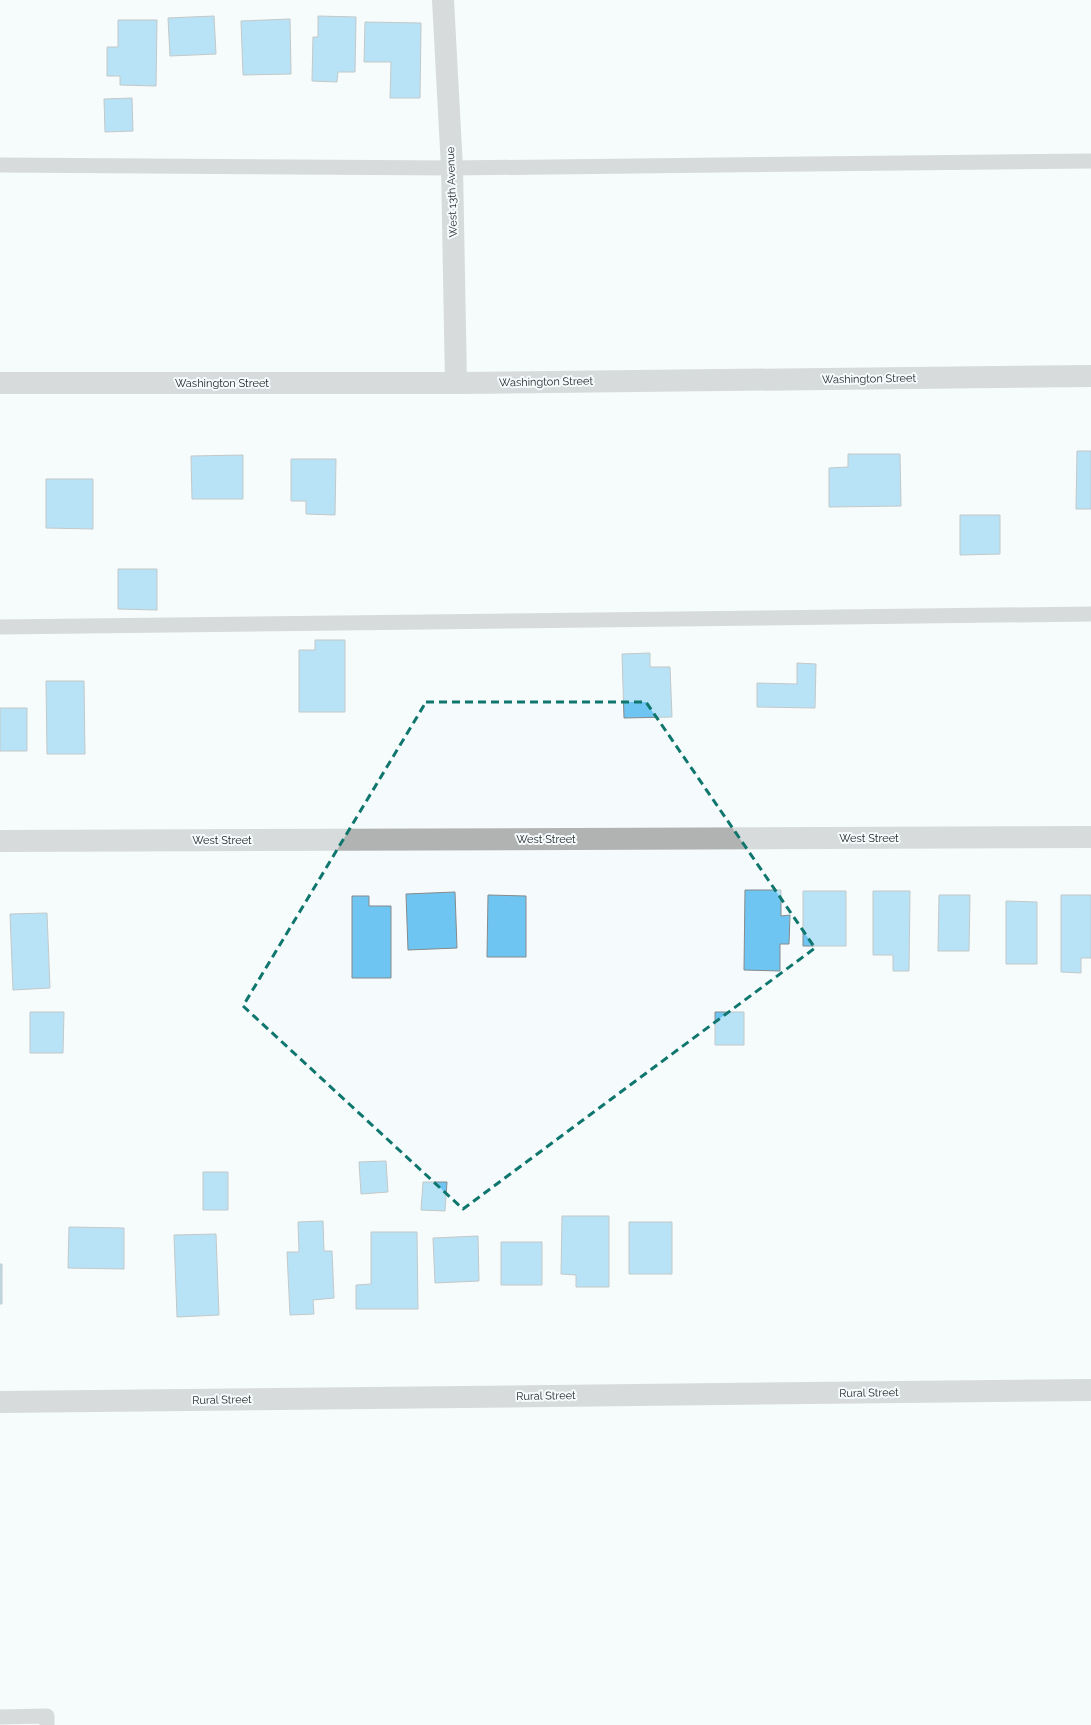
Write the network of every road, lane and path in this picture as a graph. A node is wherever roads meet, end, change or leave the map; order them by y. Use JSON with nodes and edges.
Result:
{"nodes":[{"id":1,"x":443,"y":0,"type":"edge"},
{"id":2,"x":1091,"y":161,"type":"edge"},
{"id":3,"x":0,"y":165,"type":"edge"},
{"id":4,"x":452,"y":168,"type":"junction"},
{"id":5,"x":1091,"y":376,"type":"edge"},
{"id":6,"x":0,"y":383,"type":"edge"},
{"id":7,"x":456,"y":383,"type":"junction"},
{"id":8,"x":1091,"y":614,"type":"edge"},
{"id":9,"x":0,"y":627,"type":"edge"},
{"id":10,"x":1091,"y":837,"type":"edge"},
{"id":11,"x":0,"y":841,"type":"edge"},
{"id":12,"x":1091,"y":1390,"type":"edge"},
{"id":13,"x":0,"y":1402,"type":"edge"},
{"id":14,"x":0,"y":1717,"type":"edge"},
{"id":15,"x":47,"y":1725,"type":"edge"}],
"edges":[{"from":1,"to":4,"type":"street","name":"West 13th Avenue"},
{"from":2,"to":4,"type":"lane"},
{"from":3,"to":4,"type":"lane"},
{"from":4,"to":7,"type":"street","name":"West 13th Avenue"},
{"from":5,"to":7,"type":"street","name":"Washington Street"},
{"from":6,"to":7,"type":"street","name":"Washington Street"},
{"from":8,"to":9,"type":"lane"},
{"from":10,"to":11,"type":"street","name":"West Street"},
{"from":12,"to":13,"type":"street","name":"Rural Street"},
{"from":14,"to":15,"type":"lane"}]}
